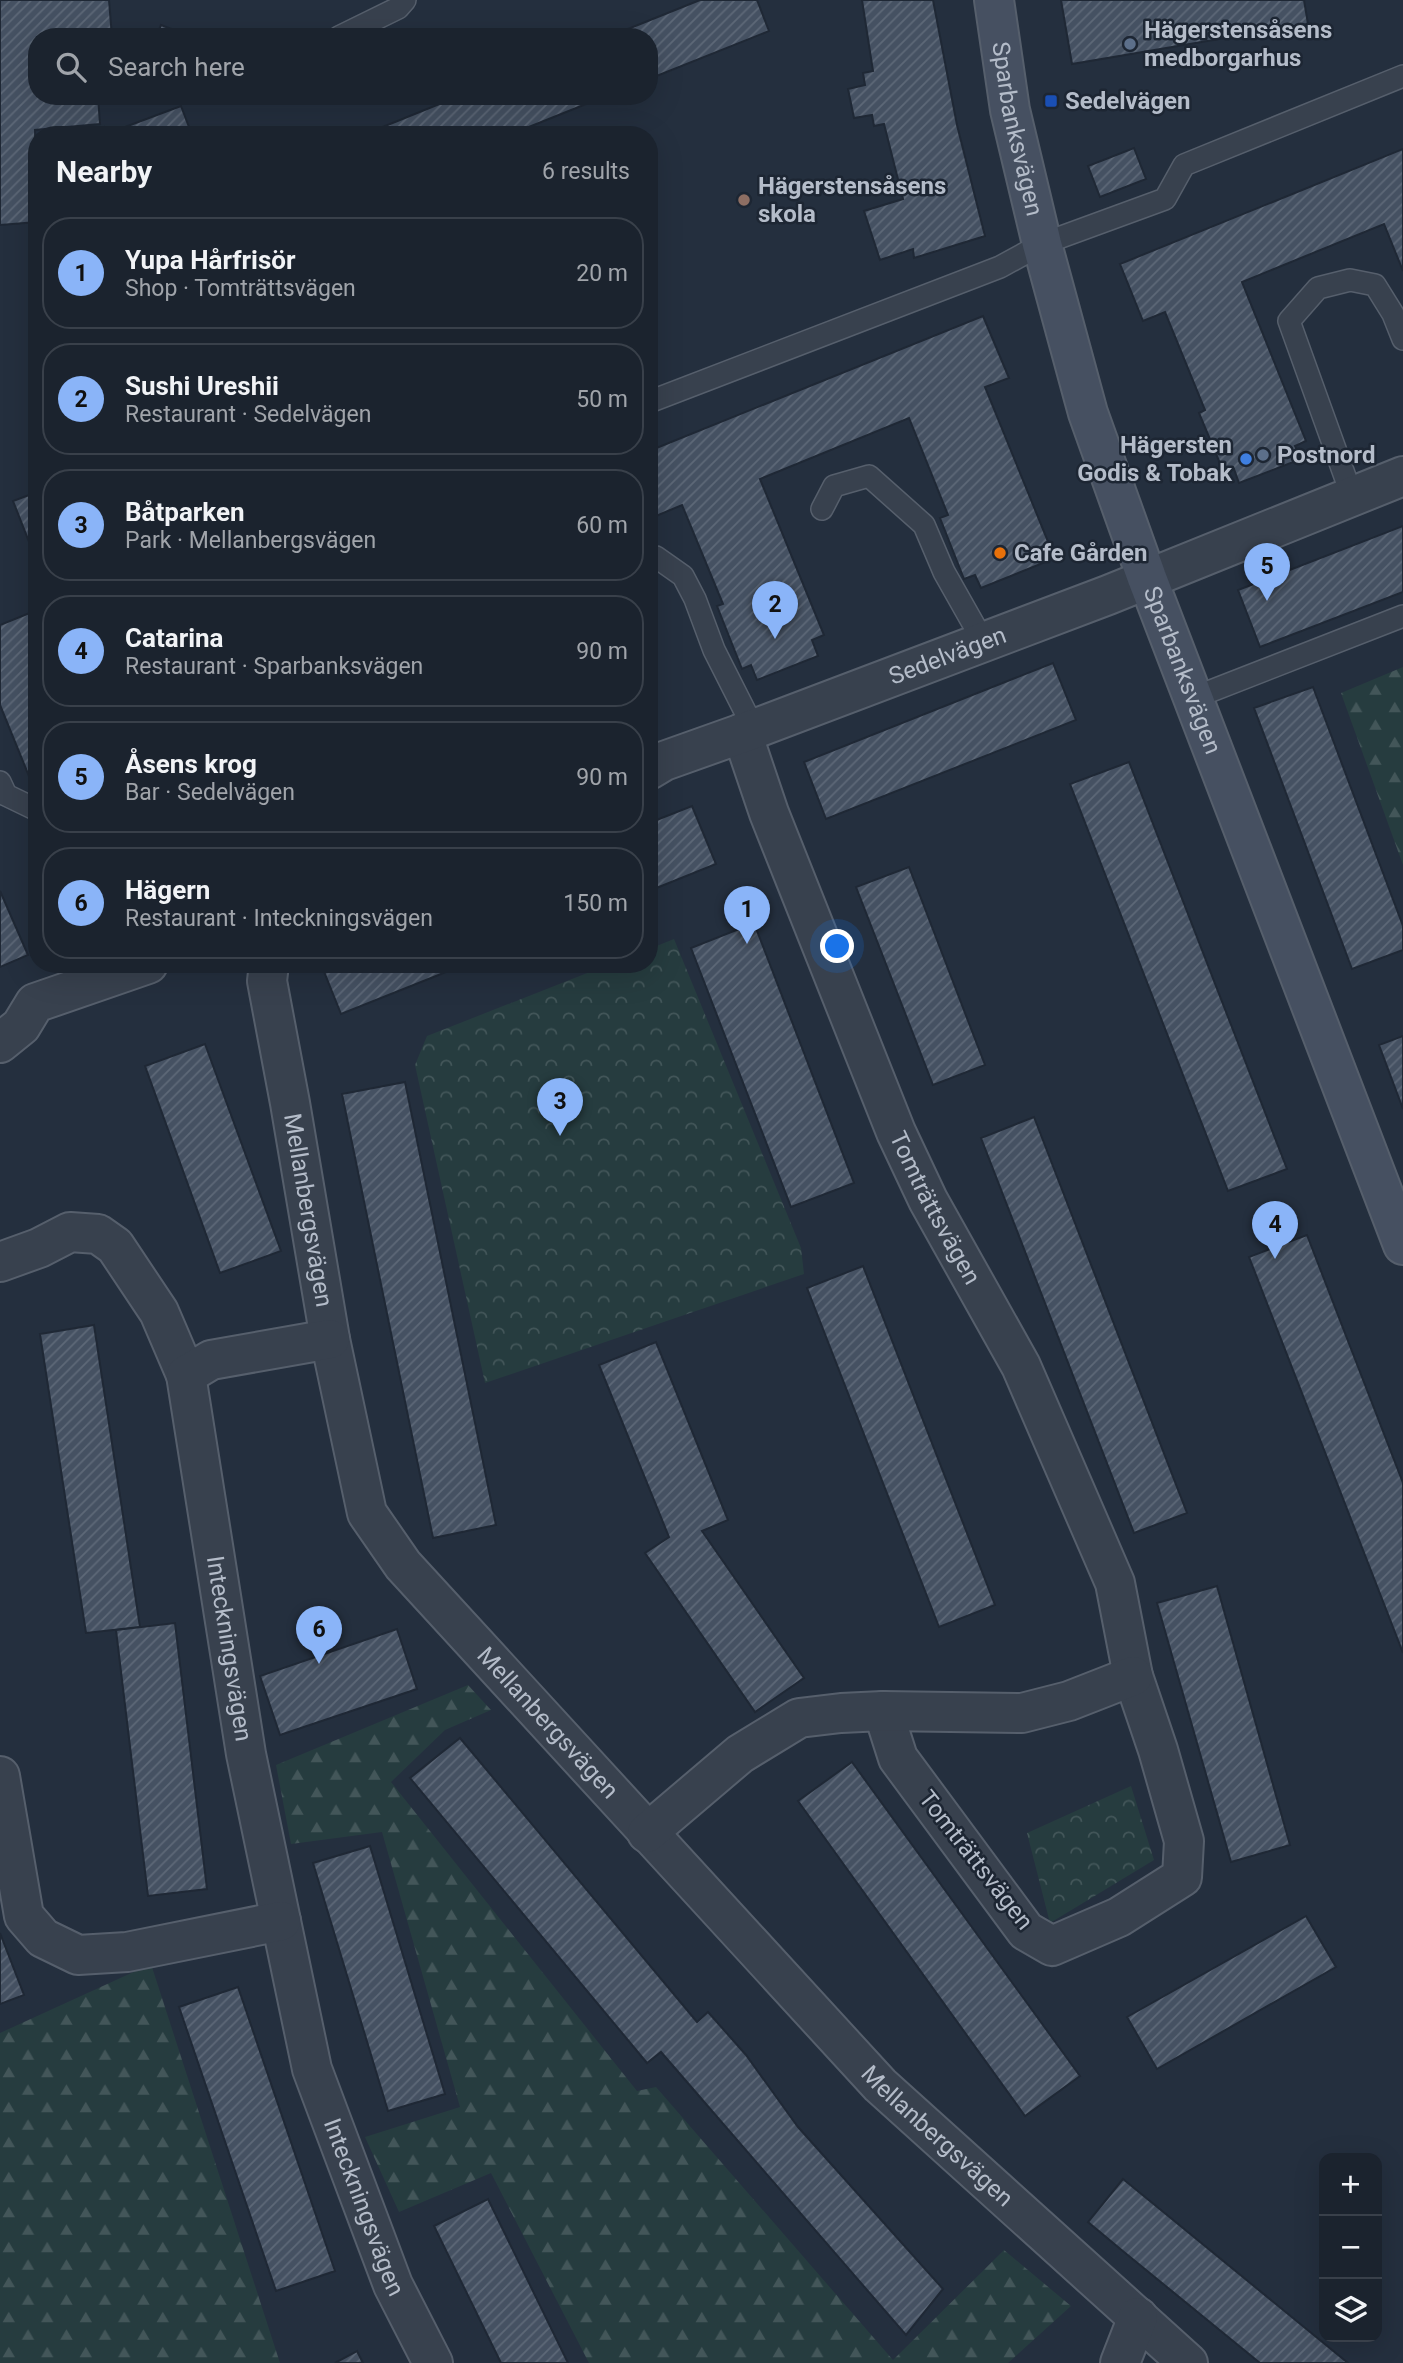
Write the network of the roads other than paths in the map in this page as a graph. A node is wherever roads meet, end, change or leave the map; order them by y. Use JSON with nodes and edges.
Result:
{"nodes":[{"id":1,"x":405,"y":0,"type":"edge"},
{"id":2,"x":994,"y":0,"type":"edge"},
{"id":3,"x":357,"y":28,"type":"edge"},
{"id":4,"x":1403,"y":76,"type":"edge"},
{"id":5,"x":1042,"y":244,"type":"junction"},
{"id":6,"x":1403,"y":339,"type":"edge"},
{"id":7,"x":658,"y":399,"type":"edge"},
{"id":8,"x":1403,"y":476,"type":"edge"},
{"id":9,"x":1352,"y":496,"type":"junction"},
{"id":10,"x":822,"y":509,"type":"dead end"},
{"id":11,"x":658,"y":558,"type":"edge"},
{"id":12,"x":1147,"y":579,"type":"junction"},
{"id":13,"x":1403,"y":615,"type":"edge"},
{"id":14,"x":983,"y":641,"type":"junction"},
{"id":15,"x":1193,"y":698,"type":"junction"},
{"id":16,"x":748,"y":731,"type":"junction"},
{"id":17,"x":658,"y":764,"type":"edge"},
{"id":18,"x":0,"y":782,"type":"edge"},
{"id":19,"x":28,"y":806,"type":"edge"},
{"id":20,"x":122,"y":973,"type":"edge"},
{"id":21,"x":268,"y":973,"type":"edge"},
{"id":22,"x":0,"y":1043,"type":"edge"},
{"id":23,"x":1403,"y":1245,"type":"edge"},
{"id":24,"x":0,"y":1262,"type":"edge"},
{"id":25,"x":330,"y":1339,"type":"junction"},
{"id":26,"x":186,"y":1375,"type":"junction"},
{"id":27,"x":1133,"y":1676,"type":"junction"},
{"id":28,"x":883,"y":1712,"type":"junction"},
{"id":29,"x":0,"y":1776,"type":"edge"},
{"id":30,"x":647,"y":1833,"type":"junction"},
{"id":31,"x":281,"y":1921,"type":"junction"},
{"id":32,"x":1138,"y":2317,"type":"junction"},
{"id":33,"x":433,"y":2363,"type":"edge"},
{"id":34,"x":1120,"y":2363,"type":"edge"},
{"id":35,"x":1188,"y":2363,"type":"edge"}],
"edges":[{"from":1,"to":3,"type":"lane"},
{"from":2,"to":5,"type":"street","name":"Sparbanksvägen"},
{"from":4,"to":5,"type":"lane"},
{"from":5,"to":7,"type":"lane"},
{"from":5,"to":12,"type":"street","name":"Sparbanksvägen"},
{"from":6,"to":9,"type":"lane"},
{"from":8,"to":9,"type":"street","name":"Sedelvägen"},
{"from":9,"to":12,"type":"street","name":"Sedelvägen"},
{"from":10,"to":14,"type":"lane"},
{"from":11,"to":16,"type":"lane"},
{"from":12,"to":14,"type":"street","name":"Sedelvägen"},
{"from":12,"to":15,"type":"street","name":"Sparbanksvägen"},
{"from":13,"to":15,"type":"lane"},
{"from":14,"to":16,"type":"street","name":"Sedelvägen"},
{"from":15,"to":23,"type":"street","name":"Sparbanksvägen"},
{"from":16,"to":17,"type":"street","name":"Sedelvägen"},
{"from":16,"to":27,"type":"street","name":"Tomträttsvägen"},
{"from":18,"to":19,"type":"lane"},
{"from":20,"to":22,"type":"street"},
{"from":21,"to":25,"type":"street","name":"Mellanbergsvägen"},
{"from":24,"to":26,"type":"street","name":"Inteckningsvägen"},
{"from":25,"to":26,"type":"street"},
{"from":25,"to":30,"type":"street","name":"Mellanbergsvägen"},
{"from":26,"to":31,"type":"street","name":"Inteckningsvägen"},
{"from":27,"to":28,"type":"street"},
{"from":27,"to":28,"type":"street","name":"Tomträttsvägen"},
{"from":28,"to":30,"type":"street"},
{"from":29,"to":31,"type":"street"},
{"from":30,"to":32,"type":"street","name":"Mellanbergsvägen"},
{"from":31,"to":33,"type":"street","name":"Inteckningsvägen"},
{"from":32,"to":34,"type":"street"},
{"from":32,"to":35,"type":"street","name":"Mellanbergsvägen"}]}
